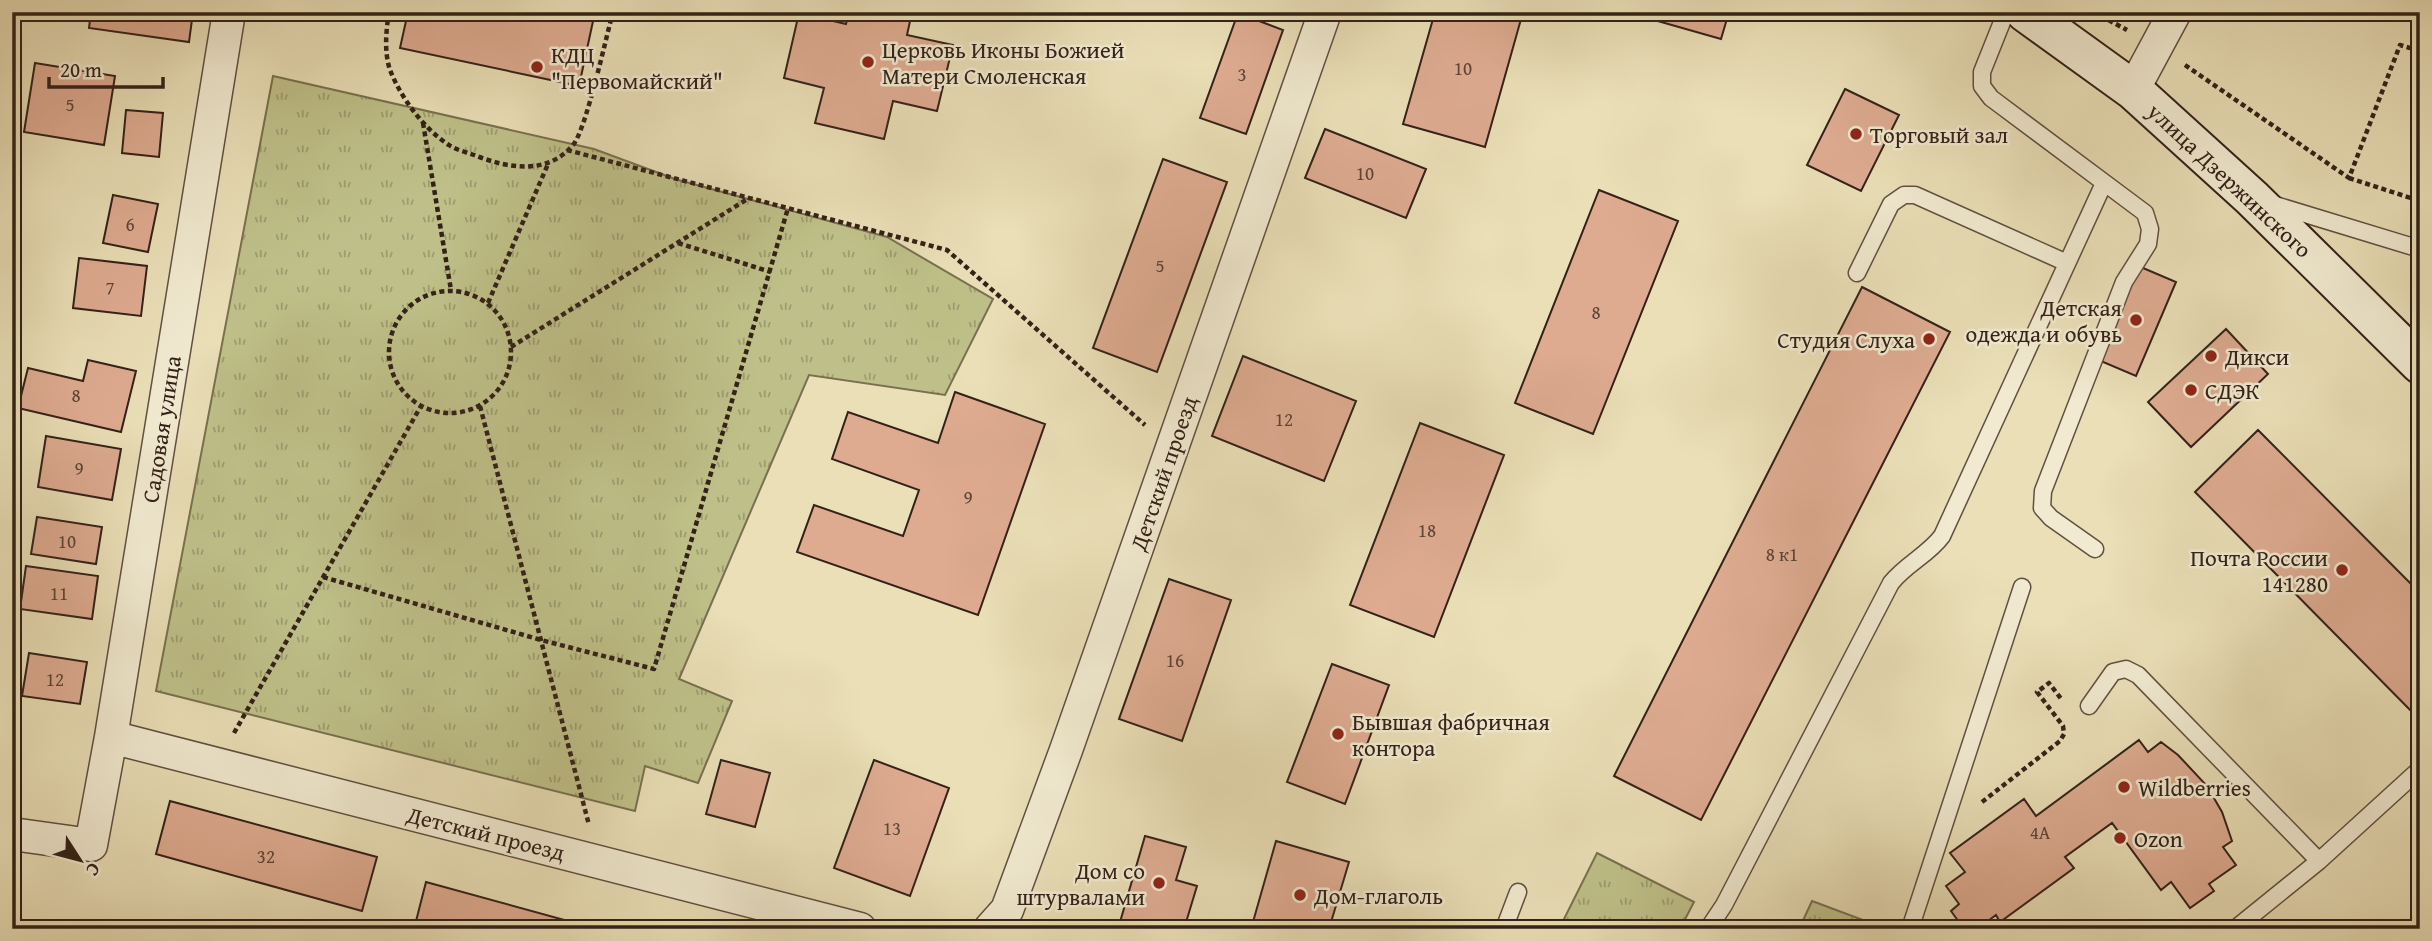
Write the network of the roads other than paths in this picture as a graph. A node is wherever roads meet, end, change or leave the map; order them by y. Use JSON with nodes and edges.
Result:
{"nodes":[{"id":1,"x":229,"y":12,"type":"edge"},
{"id":2,"x":1325,"y":12,"type":"edge"},
{"id":3,"x":2006,"y":12,"type":"edge"},
{"id":4,"x":2025,"y":12,"type":"edge"},
{"id":5,"x":2175,"y":12,"type":"edge"},
{"id":6,"x":2133,"y":90,"type":"junction"},
{"id":7,"x":2104,"y":183,"type":"junction"},
{"id":8,"x":2252,"y":198,"type":"junction"},
{"id":9,"x":2420,"y":249,"type":"edge"},
{"id":10,"x":2067,"y":263,"type":"junction"},
{"id":11,"x":1857,"y":273,"type":"dead end"},
{"id":12,"x":2420,"y":364,"type":"edge"},
{"id":13,"x":2095,"y":549,"type":"dead end"},
{"id":14,"x":2022,"y":587,"type":"dead end"},
{"id":15,"x":2089,"y":706,"type":"dead end"},
{"id":16,"x":111,"y":737,"type":"junction"},
{"id":17,"x":2420,"y":769,"type":"edge"},
{"id":18,"x":12,"y":834,"type":"edge"},
{"id":19,"x":2319,"y":861,"type":"junction"},
{"id":20,"x":1518,"y":892,"type":"dead end"},
{"id":21,"x":860,"y":929,"type":"edge"},
{"id":22,"x":990,"y":929,"type":"edge"},
{"id":23,"x":1504,"y":929,"type":"edge"},
{"id":24,"x":1708,"y":929,"type":"edge"},
{"id":25,"x":1910,"y":929,"type":"edge"},
{"id":26,"x":2235,"y":929,"type":"edge"}],
"edges":[{"from":1,"to":16,"type":"street","name":"Садовая улица"},
{"from":2,"to":22,"type":"street","name":"Детский проезд"},
{"from":3,"to":7,"type":"lane"},
{"from":4,"to":6,"type":"street","name":"улица Дзержинского"},
{"from":5,"to":6,"type":"street"},
{"from":6,"to":8,"type":"street","name":"улица Дзержинского"},
{"from":7,"to":10,"type":"lane"},
{"from":7,"to":13,"type":"lane"},
{"from":8,"to":9,"type":"lane"},
{"from":8,"to":12,"type":"street","name":"улица Дзержинского"},
{"from":10,"to":11,"type":"lane"},
{"from":10,"to":24,"type":"lane"},
{"from":14,"to":25,"type":"lane"},
{"from":15,"to":19,"type":"lane"},
{"from":16,"to":18,"type":"street","name":"Садовая улица"},
{"from":16,"to":21,"type":"street","name":"Детский проезд"},
{"from":17,"to":19,"type":"lane"},
{"from":19,"to":26,"type":"lane"},
{"from":20,"to":23,"type":"lane"}]}
